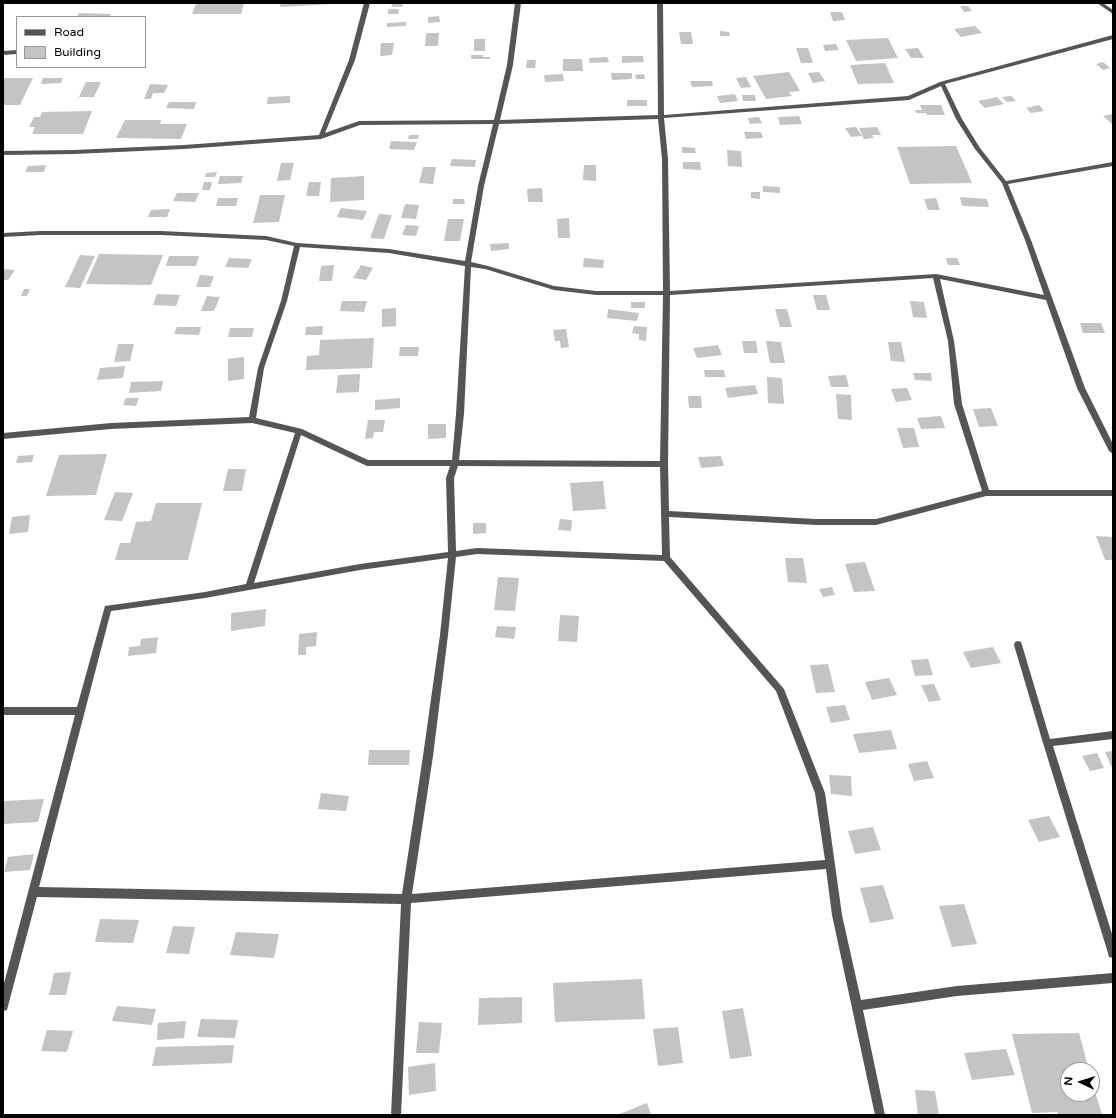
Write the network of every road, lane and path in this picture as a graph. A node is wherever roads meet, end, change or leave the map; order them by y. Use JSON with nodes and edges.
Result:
{"nodes":[{"id":1,"x":367,"y":3,"type":"edge"},
{"id":2,"x":518,"y":3,"type":"edge"},
{"id":3,"x":660,"y":3,"type":"edge"},
{"id":4,"x":1100,"y":3,"type":"edge"},
{"id":5,"x":1113,"y":12,"type":"edge"},
{"id":6,"x":1113,"y":37,"type":"edge"},
{"id":7,"x":16,"y":52,"type":"edge"},
{"id":8,"x":3,"y":53,"type":"edge"},
{"id":9,"x":942,"y":83,"type":"junction"},
{"id":10,"x":661,"y":116,"type":"junction"},
{"id":11,"x":498,"y":122,"type":"junction"},
{"id":12,"x":321,"y":137,"type":"junction"},
{"id":13,"x":3,"y":153,"type":"edge"},
{"id":14,"x":1113,"y":164,"type":"edge"},
{"id":15,"x":1005,"y":183,"type":"junction"},
{"id":16,"x":3,"y":235,"type":"edge"},
{"id":17,"x":297,"y":245,"type":"junction"},
{"id":18,"x":468,"y":264,"type":"junction"},
{"id":19,"x":936,"y":276,"type":"junction"},
{"id":20,"x":667,"y":293,"type":"junction"},
{"id":21,"x":1048,"y":298,"type":"junction"},
{"id":22,"x":252,"y":420,"type":"junction"},
{"id":23,"x":298,"y":431,"type":"junction"},
{"id":24,"x":3,"y":436,"type":"edge"},
{"id":25,"x":1113,"y":451,"type":"edge"},
{"id":26,"x":455,"y":463,"type":"junction"},
{"id":27,"x":664,"y":464,"type":"junction"},
{"id":28,"x":986,"y":493,"type":"junction"},
{"id":29,"x":1113,"y":493,"type":"edge"},
{"id":30,"x":666,"y":514,"type":"junction"},
{"id":31,"x":452,"y":554,"type":"junction"},
{"id":32,"x":666,"y":558,"type":"junction"},
{"id":33,"x":250,"y":587,"type":"junction"},
{"id":34,"x":1018,"y":645,"type":"dead end"},
{"id":35,"x":3,"y":710,"type":"edge"},
{"id":36,"x":81,"y":711,"type":"junction"},
{"id":37,"x":1113,"y":735,"type":"edge"},
{"id":38,"x":1047,"y":743,"type":"junction"},
{"id":39,"x":830,"y":864,"type":"junction"},
{"id":40,"x":33,"y":892,"type":"junction"},
{"id":41,"x":406,"y":899,"type":"junction"},
{"id":42,"x":1113,"y":953,"type":"edge"},
{"id":43,"x":1113,"y":978,"type":"edge"},
{"id":44,"x":3,"y":1006,"type":"edge"},
{"id":45,"x":857,"y":1006,"type":"junction"},
{"id":46,"x":396,"y":1115,"type":"edge"},
{"id":47,"x":880,"y":1115,"type":"edge"}],
"edges":[{"from":1,"to":12,"type":"street"},
{"from":2,"to":11,"type":"street"},
{"from":3,"to":10,"type":"street"},
{"from":4,"to":5,"type":"street"},
{"from":6,"to":9,"type":"street"},
{"from":7,"to":8,"type":"street"},
{"from":9,"to":10,"type":"street"},
{"from":9,"to":15,"type":"street"},
{"from":10,"to":11,"type":"street"},
{"from":10,"to":20,"type":"street"},
{"from":11,"to":12,"type":"street"},
{"from":11,"to":18,"type":"street"},
{"from":12,"to":13,"type":"street"},
{"from":14,"to":15,"type":"street"},
{"from":15,"to":21,"type":"street"},
{"from":16,"to":17,"type":"street"},
{"from":17,"to":18,"type":"street"},
{"from":17,"to":22,"type":"street"},
{"from":18,"to":20,"type":"street"},
{"from":18,"to":26,"type":"street"},
{"from":19,"to":20,"type":"street"},
{"from":19,"to":21,"type":"street"},
{"from":19,"to":28,"type":"street"},
{"from":20,"to":27,"type":"street"},
{"from":21,"to":25,"type":"street"},
{"from":22,"to":23,"type":"street"},
{"from":22,"to":24,"type":"street"},
{"from":23,"to":26,"type":"street"},
{"from":23,"to":33,"type":"street"},
{"from":26,"to":27,"type":"street"},
{"from":26,"to":31,"type":"street"},
{"from":27,"to":30,"type":"street"},
{"from":28,"to":29,"type":"street"},
{"from":28,"to":30,"type":"street"},
{"from":30,"to":32,"type":"street"},
{"from":31,"to":32,"type":"street"},
{"from":31,"to":33,"type":"street"},
{"from":31,"to":41,"type":"street"},
{"from":32,"to":39,"type":"street"},
{"from":33,"to":36,"type":"street"},
{"from":34,"to":38,"type":"street"},
{"from":35,"to":36,"type":"street"},
{"from":36,"to":40,"type":"street"},
{"from":37,"to":38,"type":"street"},
{"from":38,"to":42,"type":"street"},
{"from":39,"to":41,"type":"street"},
{"from":39,"to":45,"type":"street"},
{"from":40,"to":41,"type":"street"},
{"from":40,"to":44,"type":"street"},
{"from":41,"to":46,"type":"street"},
{"from":43,"to":45,"type":"street"},
{"from":45,"to":47,"type":"street"}]}
